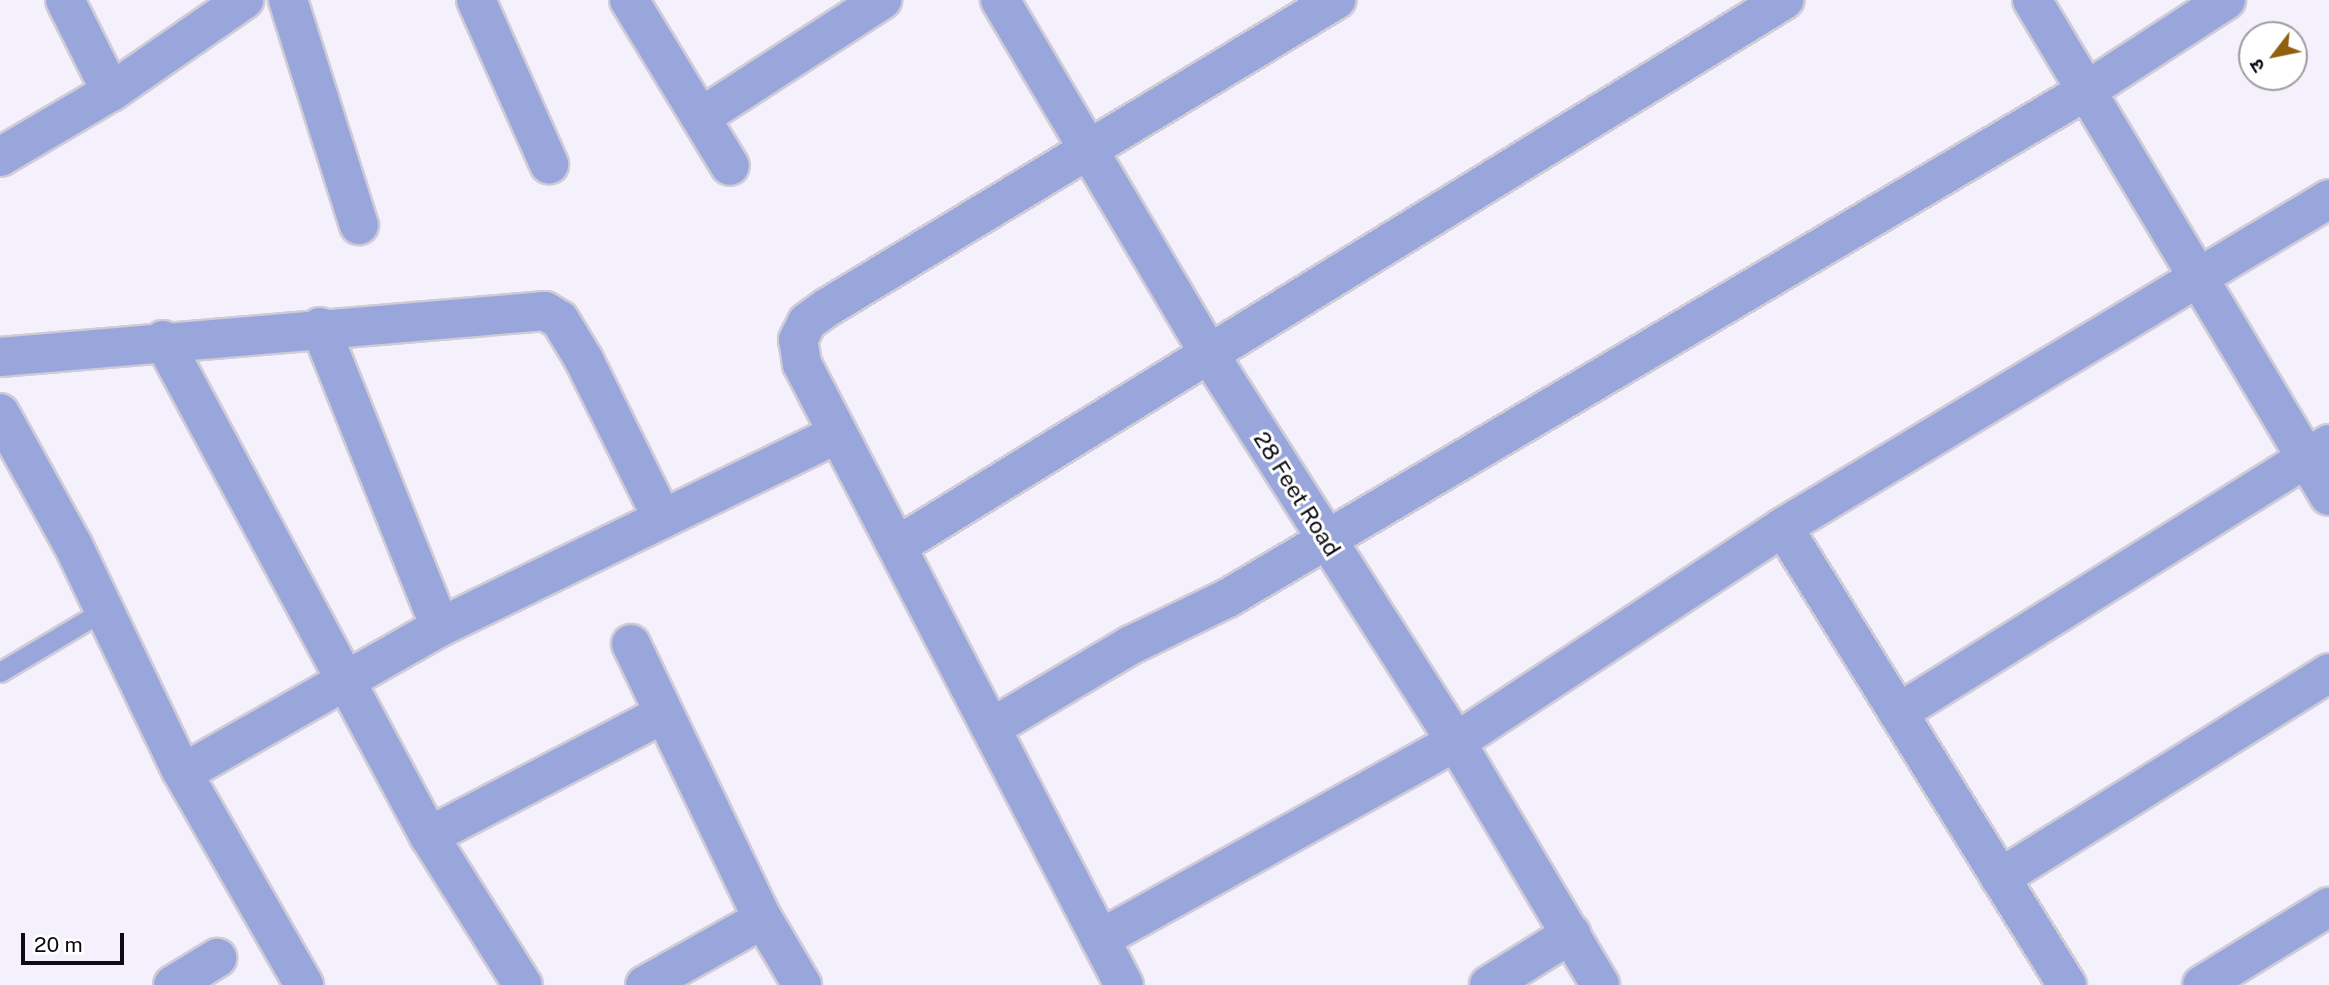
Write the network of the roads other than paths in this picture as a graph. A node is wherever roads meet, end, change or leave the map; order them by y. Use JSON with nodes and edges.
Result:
{"nodes":[{"id":1,"x":65,"y":0,"type":"edge"},
{"id":2,"x":244,"y":0,"type":"edge"},
{"id":3,"x":288,"y":0,"type":"edge"},
{"id":4,"x":477,"y":0,"type":"edge"},
{"id":5,"x":629,"y":0,"type":"edge"},
{"id":6,"x":881,"y":0,"type":"edge"},
{"id":7,"x":1000,"y":0,"type":"edge"},
{"id":8,"x":1336,"y":0,"type":"edge"},
{"id":9,"x":1784,"y":0,"type":"edge"},
{"id":10,"x":2032,"y":0,"type":"edge"},
{"id":11,"x":2226,"y":0,"type":"edge"},
{"id":12,"x":2086,"y":91,"type":"junction"},
{"id":13,"x":111,"y":92,"type":"junction"},
{"id":14,"x":701,"y":117,"type":"junction"},
{"id":15,"x":1089,"y":150,"type":"junction"},
{"id":16,"x":0,"y":156,"type":"edge"},
{"id":17,"x":549,"y":164,"type":"dead end"},
{"id":18,"x":730,"y":166,"type":"dead end"},
{"id":19,"x":2329,"y":199,"type":"edge"},
{"id":20,"x":359,"y":225,"type":"dead end"},
{"id":21,"x":2197,"y":280,"type":"junction"},
{"id":22,"x":320,"y":327,"type":"junction"},
{"id":23,"x":163,"y":340,"type":"junction"},
{"id":24,"x":1209,"y":354,"type":"junction"},
{"id":25,"x":0,"y":357,"type":"edge"},
{"id":26,"x":0,"y":413,"type":"edge"},
{"id":27,"x":838,"y":434,"type":"junction"},
{"id":28,"x":2318,"y":451,"type":"edge"},
{"id":29,"x":2329,"y":496,"type":"edge"},
{"id":30,"x":662,"y":518,"type":"junction"},
{"id":31,"x":1783,"y":527,"type":"junction"},
{"id":32,"x":1324,"y":537,"type":"junction"},
{"id":33,"x":897,"y":546,"type":"junction"},
{"id":34,"x":104,"y":610,"type":"junction"},
{"id":35,"x":440,"y":626,"type":"junction"},
{"id":36,"x":631,"y":644,"type":"dead end"},
{"id":37,"x":0,"y":672,"type":"edge"},
{"id":38,"x":2329,"y":673,"type":"edge"},
{"id":39,"x":343,"y":680,"type":"junction"},
{"id":40,"x":1898,"y":713,"type":"junction"},
{"id":41,"x":661,"y":715,"type":"junction"},
{"id":42,"x":991,"y":728,"type":"junction"},
{"id":43,"x":1456,"y":742,"type":"junction"},
{"id":44,"x":183,"y":773,"type":"junction"},
{"id":45,"x":429,"y":836,"type":"junction"},
{"id":46,"x":2000,"y":878,"type":"junction"},
{"id":47,"x":2329,"y":907,"type":"edge"},
{"id":48,"x":763,"y":919,"type":"junction"},
{"id":49,"x":1571,"y":934,"type":"junction"},
{"id":50,"x":1100,"y":939,"type":"junction"},
{"id":51,"x":217,"y":958,"type":"dead end"},
{"id":52,"x":173,"y":985,"type":"edge"},
{"id":53,"x":304,"y":985,"type":"edge"},
{"id":54,"x":523,"y":985,"type":"edge"},
{"id":55,"x":645,"y":985,"type":"edge"},
{"id":56,"x":802,"y":985,"type":"edge"},
{"id":57,"x":1124,"y":985,"type":"edge"},
{"id":58,"x":1489,"y":985,"type":"edge"},
{"id":59,"x":1600,"y":985,"type":"edge"},
{"id":60,"x":2067,"y":985,"type":"edge"},
{"id":61,"x":2202,"y":985,"type":"edge"}],
"edges":[{"from":1,"to":13,"type":"street"},
{"from":2,"to":13,"type":"street"},
{"from":3,"to":20,"type":"street"},
{"from":4,"to":17,"type":"street"},
{"from":5,"to":14,"type":"street"},
{"from":6,"to":14,"type":"street"},
{"from":7,"to":15,"type":"street","name":"28 Feet Road"},
{"from":8,"to":15,"type":"street"},
{"from":9,"to":24,"type":"street"},
{"from":10,"to":12,"type":"street"},
{"from":11,"to":12,"type":"street"},
{"from":12,"to":21,"type":"street"},
{"from":12,"to":32,"type":"street"},
{"from":13,"to":16,"type":"street"},
{"from":14,"to":18,"type":"street"},
{"from":15,"to":24,"type":"street","name":"28 Feet Road"},
{"from":15,"to":27,"type":"street"},
{"from":19,"to":21,"type":"street"},
{"from":21,"to":28,"type":"street"},
{"from":21,"to":31,"type":"street"},
{"from":22,"to":23,"type":"street"},
{"from":22,"to":30,"type":"street"},
{"from":22,"to":35,"type":"street"},
{"from":23,"to":25,"type":"street"},
{"from":23,"to":39,"type":"street"},
{"from":24,"to":32,"type":"street","name":"28 Feet Road"},
{"from":24,"to":33,"type":"street"},
{"from":26,"to":34,"type":"street"},
{"from":27,"to":30,"type":"street"},
{"from":27,"to":33,"type":"street"},
{"from":28,"to":29,"type":"street"},
{"from":28,"to":40,"type":"street"},
{"from":30,"to":35,"type":"street"},
{"from":31,"to":40,"type":"street"},
{"from":31,"to":43,"type":"street"},
{"from":32,"to":42,"type":"street"},
{"from":32,"to":43,"type":"street","name":"28 Feet Road"},
{"from":33,"to":42,"type":"street"},
{"from":34,"to":37,"type":"lane"},
{"from":34,"to":44,"type":"street"},
{"from":35,"to":39,"type":"street"},
{"from":36,"to":41,"type":"street"},
{"from":38,"to":46,"type":"street"},
{"from":39,"to":44,"type":"street"},
{"from":39,"to":45,"type":"street"},
{"from":40,"to":46,"type":"street"},
{"from":41,"to":45,"type":"street"},
{"from":41,"to":48,"type":"street"},
{"from":42,"to":50,"type":"street"},
{"from":43,"to":49,"type":"street","name":"28 Feet Road"},
{"from":43,"to":50,"type":"street"},
{"from":44,"to":53,"type":"street"},
{"from":45,"to":54,"type":"street"},
{"from":46,"to":60,"type":"street"},
{"from":47,"to":61,"type":"street"},
{"from":48,"to":55,"type":"street"},
{"from":48,"to":56,"type":"street"},
{"from":49,"to":58,"type":"street"},
{"from":49,"to":59,"type":"street","name":"28 Feet Road"},
{"from":50,"to":57,"type":"street"},
{"from":51,"to":52,"type":"street"}]}
